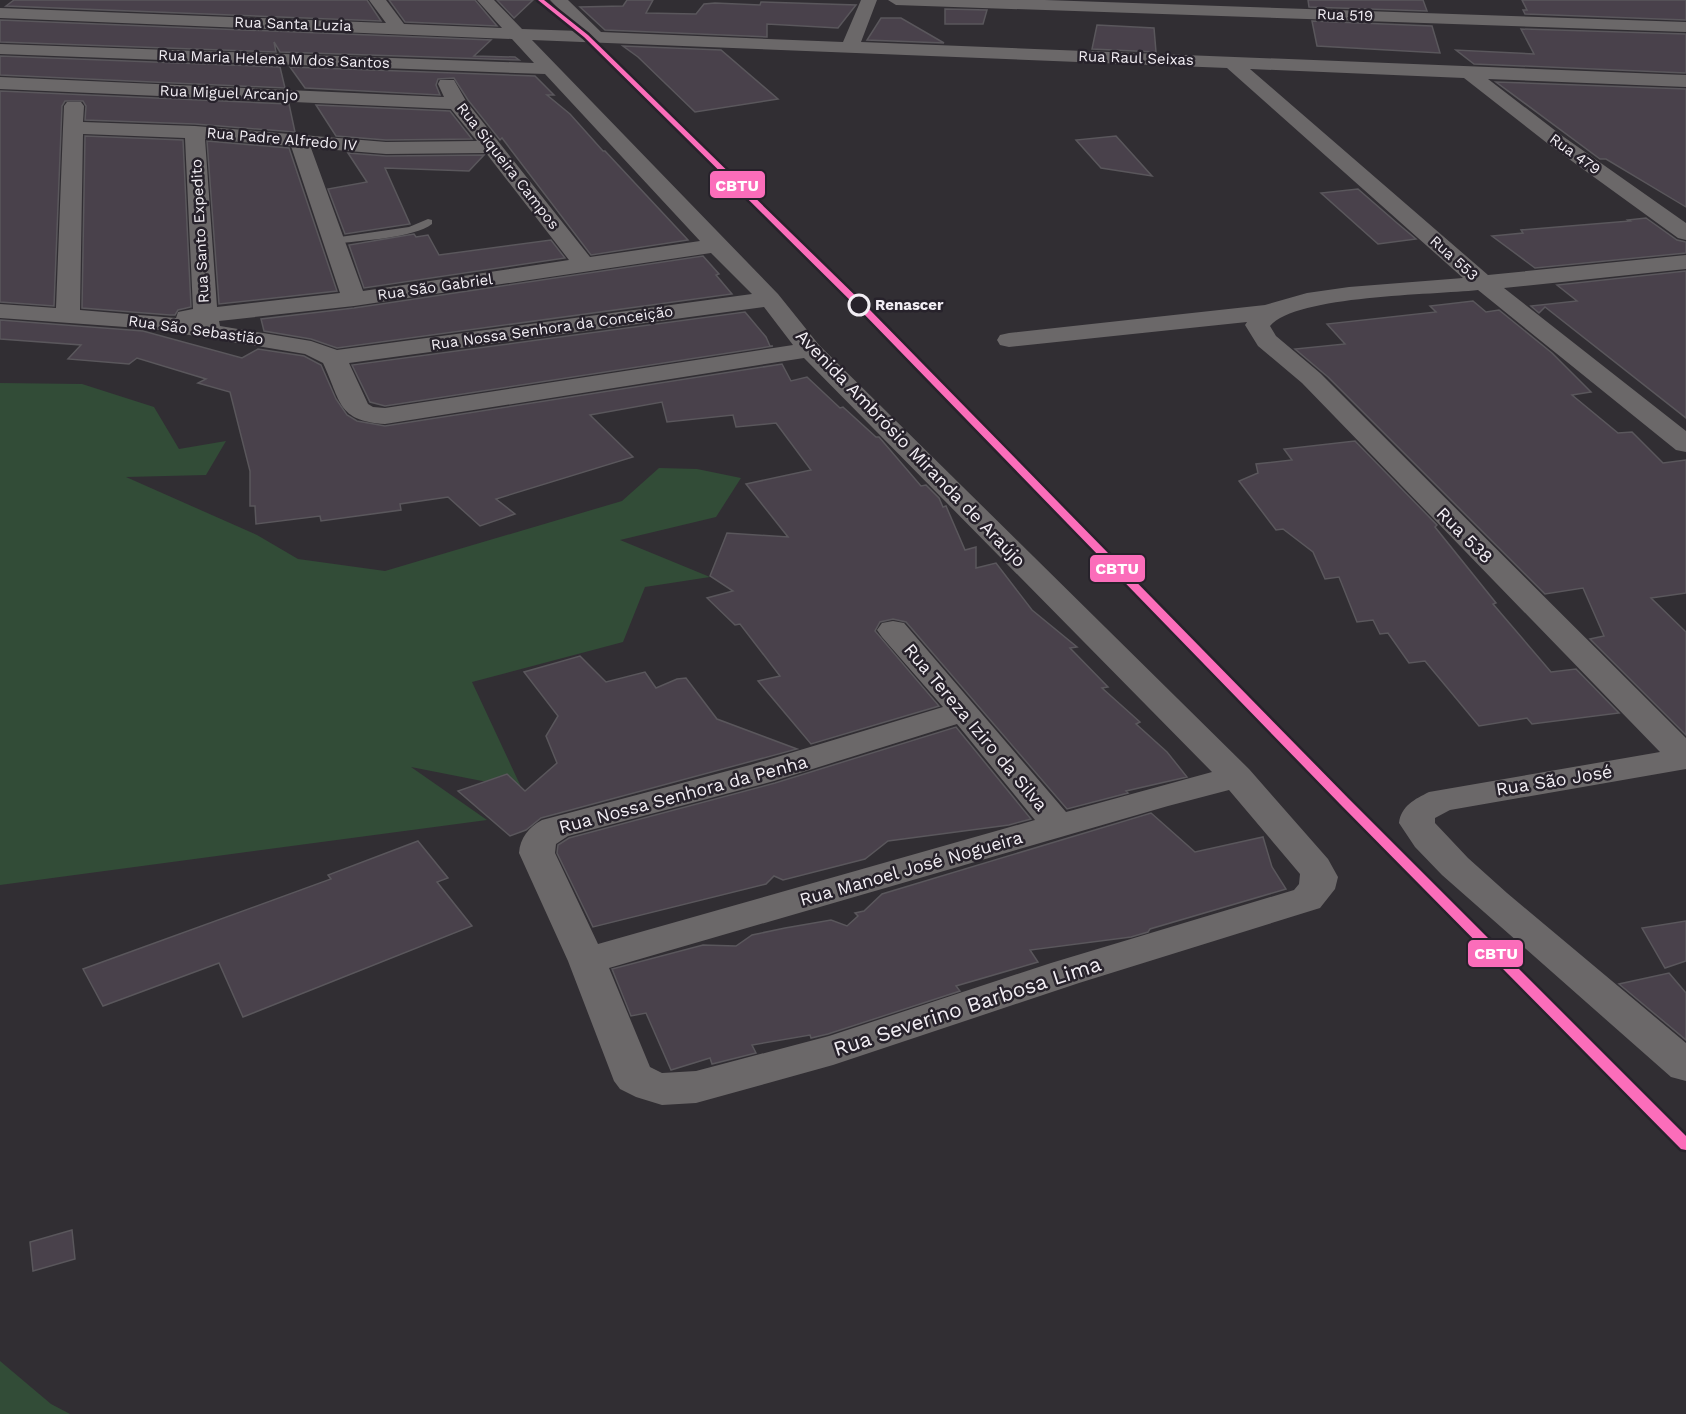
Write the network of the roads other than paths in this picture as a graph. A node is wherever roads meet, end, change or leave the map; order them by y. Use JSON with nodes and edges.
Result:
{"nodes":[{"id":1,"x":377,"y":0,"type":"edge"},
{"id":2,"x":485,"y":0,"type":"edge"},
{"id":3,"x":558,"y":0,"type":"edge"},
{"id":4,"x":869,"y":0,"type":"edge"},
{"id":5,"x":896,"y":0,"type":"edge"},
{"id":6,"x":1499,"y":0,"type":"edge"},
{"id":7,"x":1205,"y":5,"type":"edge"},
{"id":8,"x":1186,"y":10,"type":"junction"},
{"id":9,"x":0,"y":13,"type":"edge"},
{"id":10,"x":1505,"y":22,"type":"junction"},
{"id":11,"x":268,"y":23,"type":"junction"},
{"id":12,"x":1686,"y":27,"type":"edge"},
{"id":13,"x":399,"y":29,"type":"junction"},
{"id":14,"x":516,"y":33,"type":"junction"},
{"id":15,"x":591,"y":37,"type":"junction"},
{"id":16,"x":850,"y":47,"type":"junction"},
{"id":17,"x":0,"y":50,"type":"edge"},
{"id":18,"x":228,"y":57,"type":"junction"},
{"id":19,"x":1189,"y":59,"type":"junction"},
{"id":20,"x":1231,"y":62,"type":"junction"},
{"id":21,"x":435,"y":65,"type":"junction"},
{"id":22,"x":548,"y":69,"type":"junction"},
{"id":23,"x":1467,"y":71,"type":"junction"},
{"id":24,"x":1524,"y":73,"type":"junction"},
{"id":25,"x":1686,"y":81,"type":"edge"},
{"id":26,"x":0,"y":83,"type":"edge"},
{"id":27,"x":75,"y":87,"type":"junction"},
{"id":28,"x":457,"y":103,"type":"junction"},
{"id":29,"x":73,"y":128,"type":"junction"},
{"id":30,"x":195,"y":132,"type":"junction"},
{"id":31,"x":299,"y":141,"type":"junction"},
{"id":32,"x":492,"y":147,"type":"junction"},
{"id":33,"x":428,"y":222,"type":"dead end"},
{"id":34,"x":1686,"y":233,"type":"edge"},
{"id":35,"x":333,"y":241,"type":"junction"},
{"id":36,"x":716,"y":245,"type":"junction"},
{"id":37,"x":1686,"y":262,"type":"edge"},
{"id":38,"x":585,"y":265,"type":"junction"},
{"id":39,"x":1482,"y":283,"type":"junction"},
{"id":40,"x":770,"y":298,"type":"junction"},
{"id":41,"x":354,"y":299,"type":"junction"},
{"id":42,"x":0,"y":310,"type":"edge"},
{"id":43,"x":1269,"y":312,"type":"junction"},
{"id":44,"x":68,"y":315,"type":"junction"},
{"id":45,"x":207,"y":322,"type":"junction"},
{"id":46,"x":1009,"y":340,"type":"dead end"},
{"id":47,"x":810,"y":350,"type":"junction"},
{"id":48,"x":334,"y":358,"type":"junction"},
{"id":49,"x":1686,"y":444,"type":"edge"},
{"id":50,"x":893,"y":630,"type":"dead end"},
{"id":51,"x":964,"y":711,"type":"junction"},
{"id":52,"x":1686,"y":758,"type":"edge"},
{"id":53,"x":1237,"y":777,"type":"junction"},
{"id":54,"x":1058,"y":825,"type":"junction"},
{"id":55,"x":1307,"y":899,"type":"joint"},
{"id":56,"x":586,"y":961,"type":"junction"},
{"id":57,"x":1686,"y":1066,"type":"edge"},
{"id":58,"x":629,"y":1070,"type":"joint"}],
"edges":[{"from":1,"to":13,"type":"street"},
{"from":2,"to":14,"type":"street","name":"Avenida Ambrósio Miranda de Araújo"},
{"from":3,"to":15,"type":"street"},
{"from":4,"to":16,"type":"street"},
{"from":5,"to":8,"type":"street","name":"Rua 519"},
{"from":6,"to":10,"type":"street"},
{"from":7,"to":8,"type":"street","name":"Rua 519"},
{"from":7,"to":10,"type":"street","name":"Rua 519"},
{"from":8,"to":19,"type":"street"},
{"from":9,"to":11,"type":"street","name":"Rua Santa Luzia"},
{"from":10,"to":12,"type":"street","name":"Rua 519"},
{"from":10,"to":24,"type":"street"},
{"from":11,"to":13,"type":"street","name":"Rua Santa Luzia"},
{"from":11,"to":18,"type":"street"},
{"from":13,"to":14,"type":"street","name":"Rua Santa Luzia"},
{"from":14,"to":15,"type":"street","name":"Rua Santa Luzia"},
{"from":14,"to":22,"type":"street","name":"Avenida Ambrósio Miranda de Araújo"},
{"from":15,"to":16,"type":"street","name":"Rua Raul Seixas"},
{"from":16,"to":19,"type":"street","name":"Rua Raul Seixas"},
{"from":17,"to":18,"type":"street","name":"Rua Maria Helena M dos Santos"},
{"from":18,"to":21,"type":"street","name":"Rua Maria Helena M dos Santos"},
{"from":19,"to":20,"type":"street","name":"Rua Raul Seixas"},
{"from":20,"to":23,"type":"street","name":"Rua Raul Seixas"},
{"from":20,"to":39,"type":"street","name":"Rua 553"},
{"from":21,"to":22,"type":"street","name":"Rua Maria Helena M dos Santos"},
{"from":21,"to":28,"type":"street","name":"Rua Siqueira Campos"},
{"from":22,"to":36,"type":"street","name":"Avenida Ambrósio Miranda de Araújo"},
{"from":23,"to":24,"type":"street","name":"Rua Raul Seixas"},
{"from":23,"to":34,"type":"street","name":"Rua 479"},
{"from":24,"to":25,"type":"street","name":"Rua Raul Seixas"},
{"from":26,"to":27,"type":"street","name":"Rua Miguel Arcanjo"},
{"from":27,"to":28,"type":"street","name":"Rua Miguel Arcanjo"},
{"from":27,"to":29,"type":"street"},
{"from":28,"to":32,"type":"street","name":"Rua Siqueira Campos"},
{"from":29,"to":30,"type":"street","name":"Rua Padre Alfredo IV"},
{"from":29,"to":44,"type":"street"},
{"from":30,"to":31,"type":"street","name":"Rua Padre Alfredo IV"},
{"from":30,"to":45,"type":"street","name":"Rua Santo Expedito"},
{"from":31,"to":32,"type":"street","name":"Rua Padre Alfredo IV"},
{"from":31,"to":35,"type":"street"},
{"from":32,"to":38,"type":"street","name":"Rua Siqueira Campos"},
{"from":33,"to":35,"type":"lane"},
{"from":35,"to":41,"type":"street"},
{"from":36,"to":38,"type":"street","name":"Rua São Gabriel"},
{"from":36,"to":40,"type":"street","name":"Avenida Ambrósio Miranda de Araújo"},
{"from":37,"to":39,"type":"street"},
{"from":38,"to":41,"type":"street","name":"Rua São Gabriel"},
{"from":39,"to":43,"type":"street"},
{"from":39,"to":49,"type":"street","name":"Rua 553"},
{"from":40,"to":47,"type":"street","name":"Avenida Ambrósio Miranda de Araújo"},
{"from":40,"to":48,"type":"street","name":"Rua Nossa Senhora da Conceição"},
{"from":41,"to":45,"type":"street","name":"Rua São Gabriel"},
{"from":42,"to":44,"type":"street","name":"Rua São Sebastião"},
{"from":43,"to":46,"type":"street"},
{"from":43,"to":52,"type":"street","name":"Rua 538"},
{"from":44,"to":45,"type":"street","name":"Rua São Sebastião"},
{"from":45,"to":48,"type":"street","name":"Rua São Sebastião"},
{"from":47,"to":48,"type":"street"},
{"from":47,"to":53,"type":"street","name":"Avenida Ambrósio Miranda de Araújo"},
{"from":50,"to":51,"type":"street","name":"Rua Tereza Iziro da Silva"},
{"from":51,"to":54,"type":"street","name":"Rua Tereza Iziro da Silva"},
{"from":51,"to":56,"type":"street","name":"Rua Nossa Senhora da Penha"},
{"from":52,"to":57,"type":"street","name":"Rua São José"},
{"from":53,"to":54,"type":"street","name":"Rua Manoel José Nogueira"},
{"from":53,"to":55,"type":"street","name":"Avenida Ambrósio Miranda de Araújo"},
{"from":54,"to":56,"type":"street","name":"Rua Manoel José Nogueira"},
{"from":55,"to":58,"type":"street","name":"Rua Severino Barbosa Lima"},
{"from":56,"to":58,"type":"street","name":"Rua Nossa Senhora da Penha"}]}
